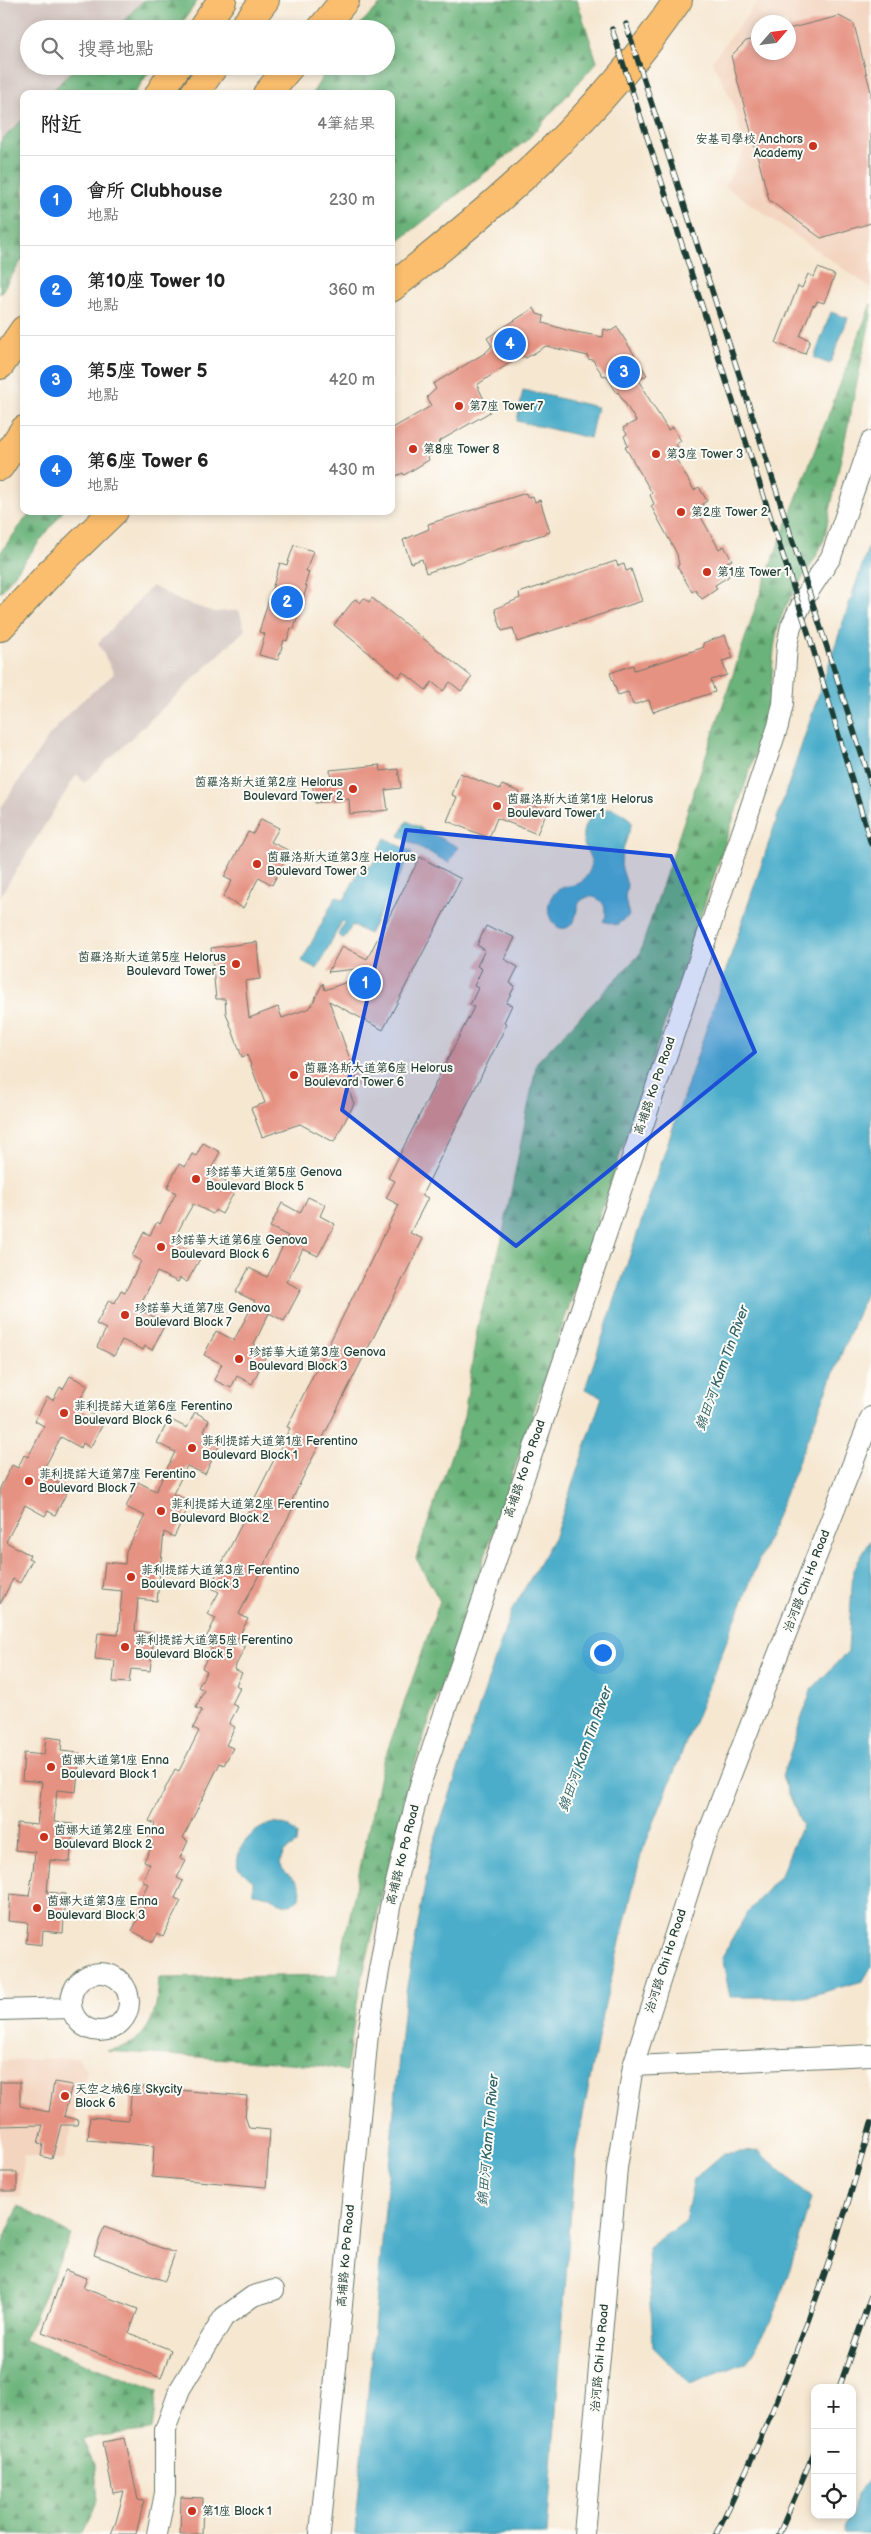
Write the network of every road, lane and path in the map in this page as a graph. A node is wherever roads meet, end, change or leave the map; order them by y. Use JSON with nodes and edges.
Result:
{"nodes":[{"id":1,"x":222,"y":0,"type":"edge"},
{"id":2,"x":265,"y":0,"type":"edge"},
{"id":3,"x":345,"y":0,"type":"edge"},
{"id":4,"x":678,"y":0,"type":"edge"},
{"id":5,"x":208,"y":20,"type":"edge"},
{"id":6,"x":249,"y":20,"type":"edge"},
{"id":7,"x":328,"y":20,"type":"edge"},
{"id":8,"x":171,"y":75,"type":"edge"},
{"id":9,"x":208,"y":75,"type":"edge"},
{"id":10,"x":283,"y":75,"type":"edge"},
{"id":11,"x":162,"y":90,"type":"edge"},
{"id":12,"x":197,"y":90,"type":"edge"},
{"id":13,"x":270,"y":90,"type":"edge"},
{"id":14,"x":395,"y":285,"type":"edge"},
{"id":15,"x":20,"y":336,"type":"edge"},
{"id":16,"x":0,"y":365,"type":"edge"},
{"id":17,"x":20,"y":436,"type":"edge"},
{"id":18,"x":871,"y":441,"type":"edge"},
{"id":19,"x":0,"y":466,"type":"edge"},
{"id":20,"x":110,"y":515,"type":"edge"},
{"id":21,"x":0,"y":627,"type":"edge"},
{"id":22,"x":871,"y":1417,"type":"edge"},
{"id":23,"x":70,"y":2008,"type":"dead end"},
{"id":24,"x":0,"y":2010,"type":"edge"},
{"id":25,"x":871,"y":2055,"type":"edge"},
{"id":26,"x":633,"y":2066,"type":"junction"},
{"id":27,"x":274,"y":2290,"type":"dead end"},
{"id":28,"x":157,"y":2534,"type":"edge"},
{"id":29,"x":320,"y":2534,"type":"edge"},
{"id":30,"x":584,"y":2534,"type":"edge"}],
"edges":[{"from":1,"to":5,"type":"highway"},
{"from":2,"to":6,"type":"highway"},
{"from":3,"to":7,"type":"highway"},
{"from":4,"to":14,"type":"highway"},
{"from":8,"to":11,"type":"highway"},
{"from":9,"to":12,"type":"highway"},
{"from":10,"to":13,"type":"highway"},
{"from":15,"to":16,"type":"highway"},
{"from":17,"to":19,"type":"highway"},
{"from":18,"to":29,"type":"street","name":"高埔路 Ko Po Road"},
{"from":20,"to":21,"type":"highway"},
{"from":22,"to":26,"type":"street","name":"治河路 Chi Ho Road"},
{"from":23,"to":24,"type":"street"},
{"from":25,"to":26,"type":"street"},
{"from":26,"to":30,"type":"street","name":"治河路 Chi Ho Road"},
{"from":27,"to":28,"type":"street"}]}
